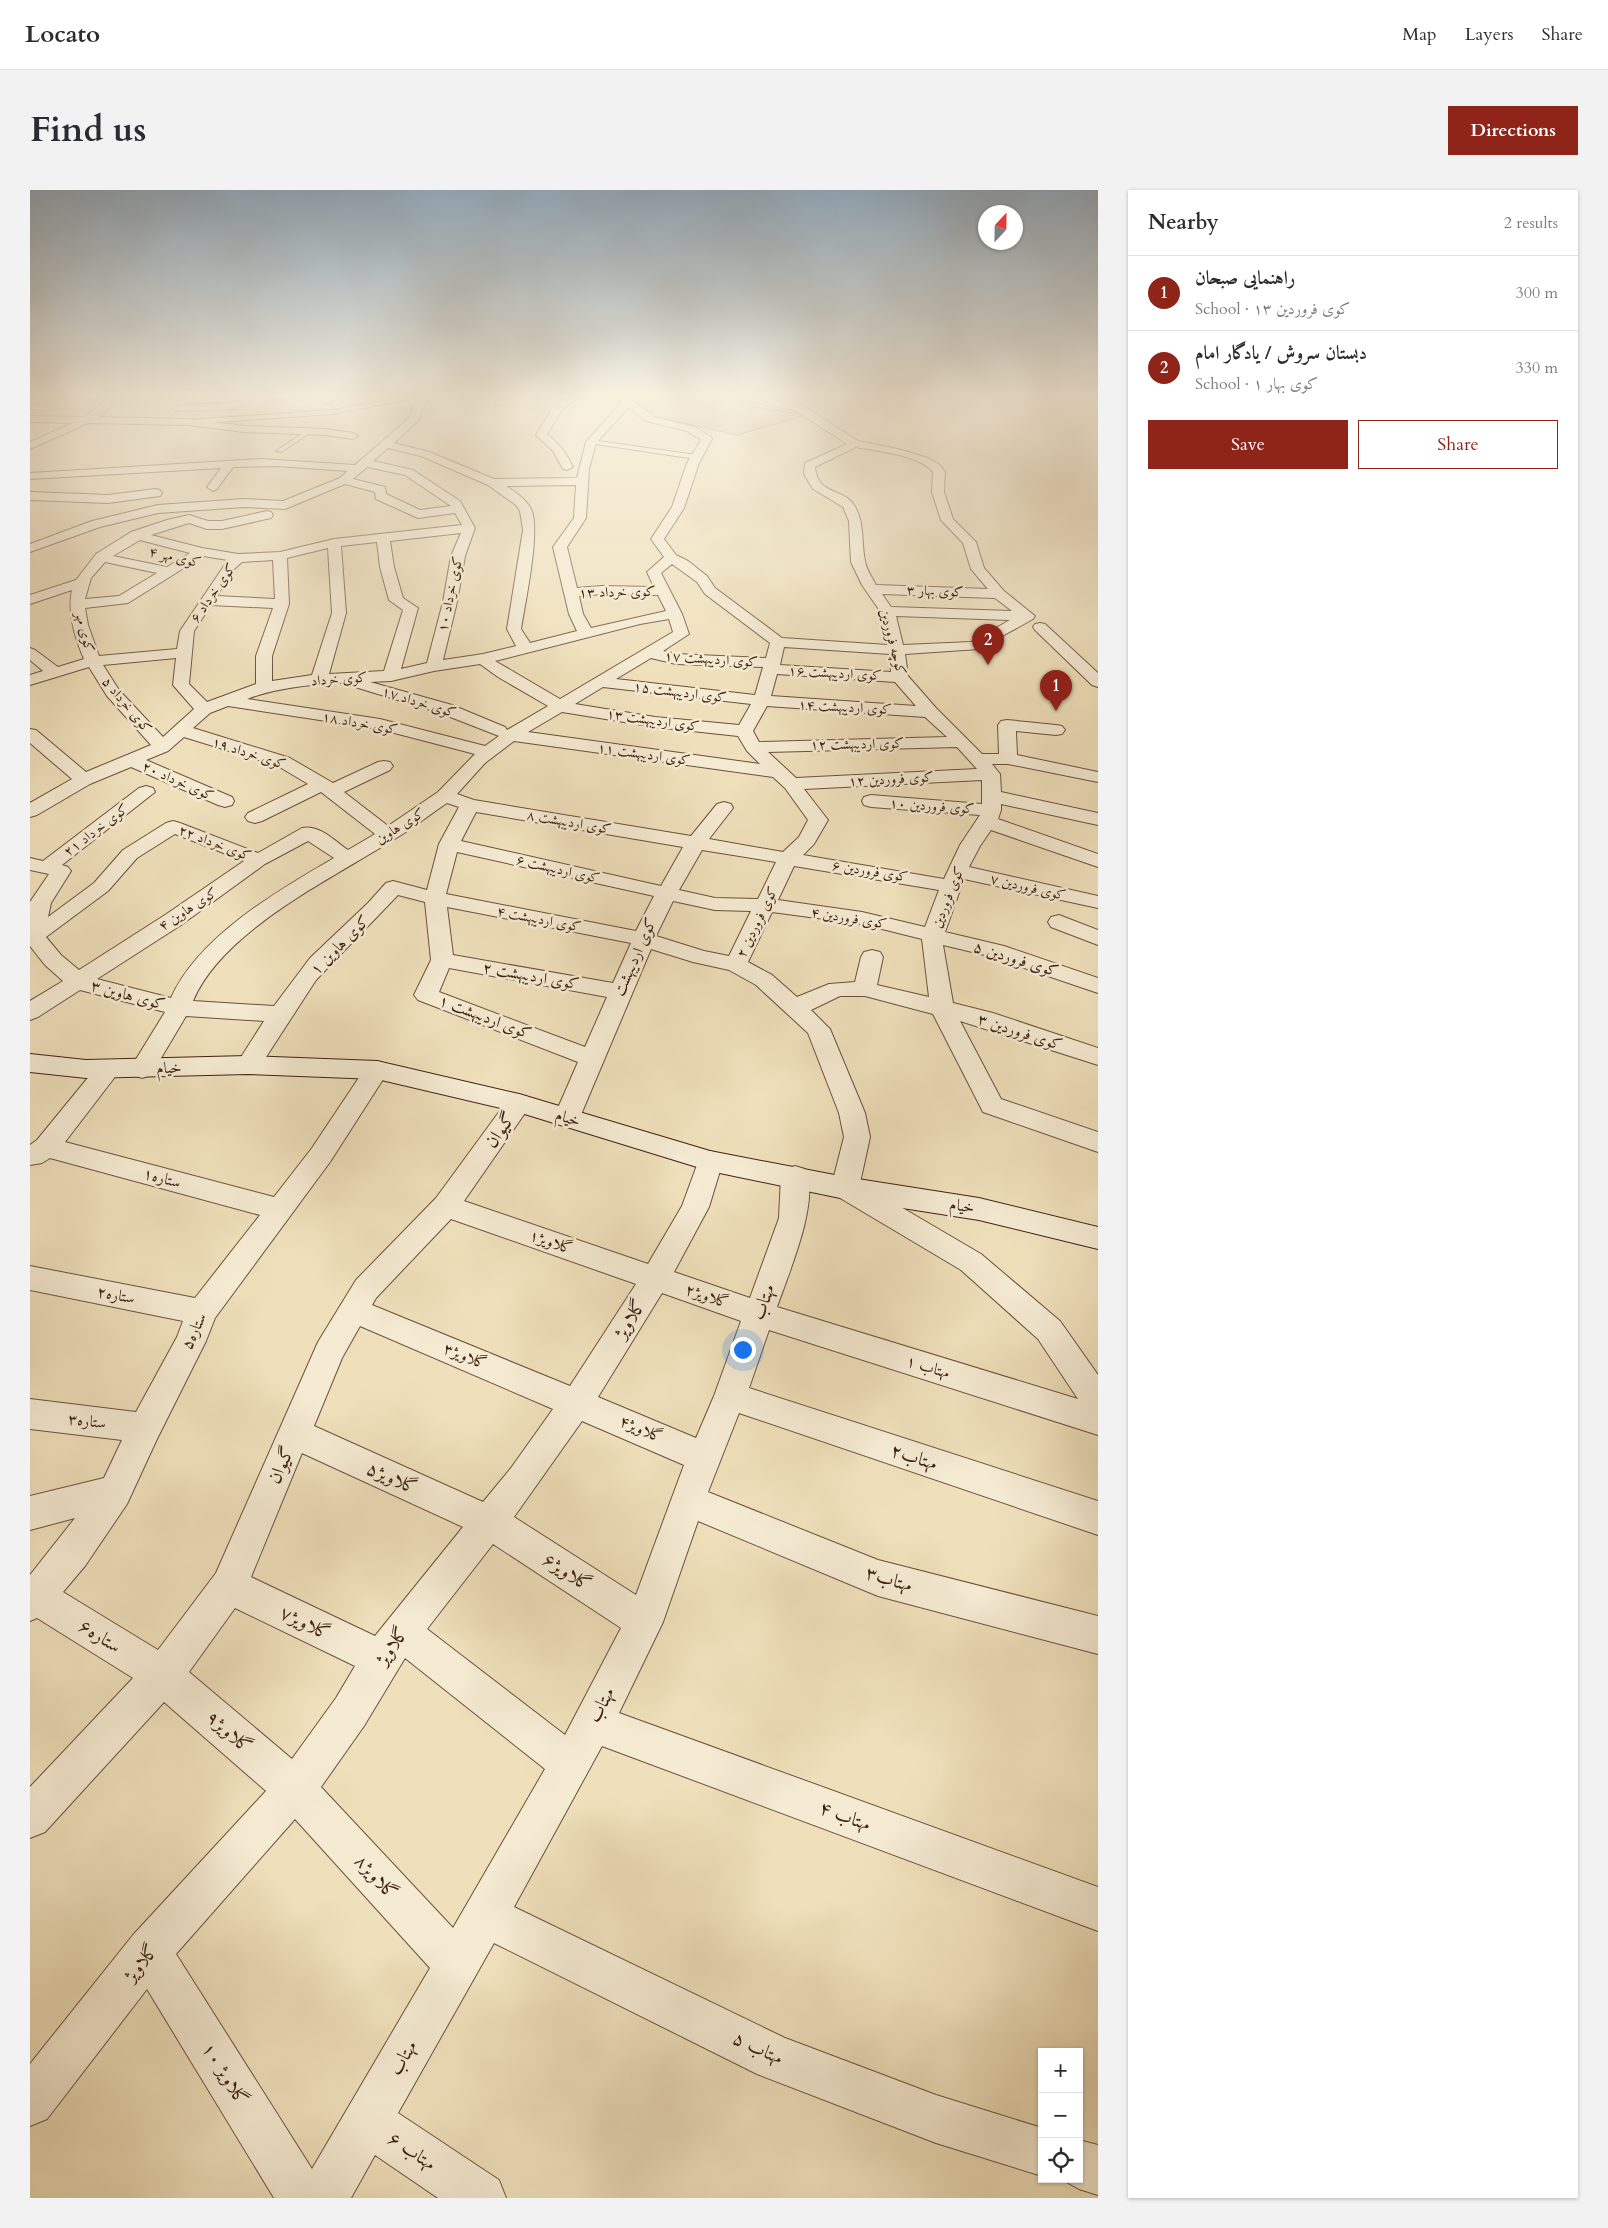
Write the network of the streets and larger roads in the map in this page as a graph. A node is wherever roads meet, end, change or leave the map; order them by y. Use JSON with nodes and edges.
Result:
{"nodes":[{"id":1,"x":168,"y":491,"type":"dead end"},
{"id":2,"x":295,"y":491,"type":"edge"},
{"id":3,"x":318,"y":491,"type":"edge"},
{"id":4,"x":381,"y":491,"type":"edge"},
{"id":5,"x":436,"y":491,"type":"edge"},
{"id":6,"x":503,"y":491,"type":"edge"},
{"id":7,"x":582,"y":491,"type":"edge"},
{"id":8,"x":684,"y":491,"type":"edge"},
{"id":9,"x":825,"y":491,"type":"edge"},
{"id":10,"x":938,"y":491,"type":"edge"},
{"id":11,"x":312,"y":493,"type":"junction"},
{"id":12,"x":30,"y":496,"type":"edge"},
{"id":13,"x":460,"y":509,"type":"junction"},
{"id":14,"x":277,"y":517,"type":"junction"},
{"id":15,"x":96,"y":524,"type":"junction"},
{"id":16,"x":469,"y":528,"type":"junction"},
{"id":17,"x":528,"y":530,"type":"junction"},
{"id":18,"x":571,"y":531,"type":"junction"},
{"id":19,"x":38,"y":532,"type":"dead end"},
{"id":20,"x":63,"y":535,"type":"junction"},
{"id":21,"x":137,"y":536,"type":"junction"},
{"id":22,"x":383,"y":537,"type":"junction"},
{"id":23,"x":334,"y":543,"type":"junction"},
{"id":24,"x":122,"y":544,"type":"junction"},
{"id":25,"x":30,"y":548,"type":"edge"},
{"id":26,"x":202,"y":552,"type":"junction"},
{"id":27,"x":280,"y":556,"type":"junction"},
{"id":28,"x":101,"y":557,"type":"junction"},
{"id":29,"x":233,"y":558,"type":"junction"},
{"id":30,"x":671,"y":558,"type":"junction"},
{"id":31,"x":187,"y":561,"type":"junction"},
{"id":32,"x":170,"y":572,"type":"junction"},
{"id":33,"x":82,"y":582,"type":"junction"},
{"id":34,"x":30,"y":589,"type":"edge"},
{"id":35,"x":872,"y":589,"type":"junction"},
{"id":36,"x":570,"y":593,"type":"junction"},
{"id":37,"x":999,"y":594,"type":"junction"},
{"id":38,"x":46,"y":595,"type":"junction"},
{"id":39,"x":717,"y":597,"type":"junction"},
{"id":40,"x":78,"y":600,"type":"junction"},
{"id":41,"x":207,"y":600,"type":"junction"},
{"id":42,"x":669,"y":601,"type":"junction"},
{"id":43,"x":282,"y":604,"type":"junction"},
{"id":44,"x":31,"y":607,"type":"edge"},
{"id":45,"x":887,"y":611,"type":"junction"},
{"id":46,"x":1028,"y":616,"type":"junction"},
{"id":47,"x":1040,"y":627,"type":"dead end"},
{"id":48,"x":586,"y":633,"type":"junction"},
{"id":49,"x":732,"y":646,"type":"dead end"},
{"id":50,"x":525,"y":648,"type":"junction"},
{"id":51,"x":897,"y":650,"type":"junction"},
{"id":52,"x":30,"y":653,"type":"edge"},
{"id":53,"x":186,"y":653,"type":"junction"},
{"id":54,"x":649,"y":653,"type":"junction"},
{"id":55,"x":774,"y":656,"type":"junction"},
{"id":56,"x":483,"y":659,"type":"junction"},
{"id":57,"x":93,"y":661,"type":"junction"},
{"id":58,"x":434,"y":666,"type":"junction"},
{"id":59,"x":55,"y":672,"type":"junction"},
{"id":60,"x":391,"y":676,"type":"junction"},
{"id":61,"x":900,"y":677,"type":"junction"},
{"id":62,"x":338,"y":678,"type":"junction"},
{"id":63,"x":319,"y":679,"type":"junction"},
{"id":64,"x":30,"y":680,"type":"edge"},
{"id":65,"x":599,"y":682,"type":"junction"},
{"id":66,"x":1098,"y":682,"type":"edge"},
{"id":67,"x":264,"y":687,"type":"junction"},
{"id":68,"x":229,"y":701,"type":"junction"},
{"id":69,"x":761,"y":702,"type":"junction"},
{"id":70,"x":558,"y":705,"type":"junction"},
{"id":71,"x":204,"y":709,"type":"junction"},
{"id":72,"x":930,"y":712,"type":"junction"},
{"id":73,"x":180,"y":730,"type":"junction"},
{"id":74,"x":1056,"y":730,"type":"dead end"},
{"id":75,"x":744,"y":731,"type":"junction"},
{"id":76,"x":505,"y":733,"type":"junction"},
{"id":77,"x":30,"y":734,"type":"edge"},
{"id":78,"x":962,"y":742,"type":"junction"},
{"id":79,"x":162,"y":747,"type":"junction"},
{"id":80,"x":753,"y":747,"type":"junction"},
{"id":81,"x":489,"y":752,"type":"junction"},
{"id":82,"x":1008,"y":759,"type":"junction"},
{"id":83,"x":131,"y":760,"type":"junction"},
{"id":84,"x":384,"y":766,"type":"dead end"},
{"id":85,"x":985,"y":767,"type":"junction"},
{"id":86,"x":1098,"y":776,"type":"edge"},
{"id":87,"x":784,"y":778,"type":"junction"},
{"id":88,"x":84,"y":780,"type":"junction"},
{"id":89,"x":327,"y":787,"type":"junction"},
{"id":90,"x":30,"y":792,"type":"edge"},
{"id":91,"x":146,"y":792,"type":"dead end"},
{"id":92,"x":445,"y":796,"type":"junction"},
{"id":93,"x":47,"y":801,"type":"junction"},
{"id":94,"x":225,"y":801,"type":"dead end"},
{"id":95,"x":871,"y":802,"type":"dead end"},
{"id":96,"x":470,"y":805,"type":"junction"},
{"id":97,"x":724,"y":808,"type":"dead end"},
{"id":98,"x":990,"y":809,"type":"junction"},
{"id":99,"x":30,"y":810,"type":"edge"},
{"id":100,"x":254,"y":817,"type":"dead end"},
{"id":101,"x":1098,"y":819,"type":"edge"},
{"id":102,"x":388,"y":835,"type":"junction"},
{"id":103,"x":450,"y":844,"type":"junction"},
{"id":104,"x":694,"y":844,"type":"junction"},
{"id":105,"x":346,"y":858,"type":"junction"},
{"id":106,"x":788,"y":858,"type":"junction"},
{"id":107,"x":258,"y":860,"type":"junction"},
{"id":108,"x":1098,"y":861,"type":"edge"},
{"id":109,"x":38,"y":866,"type":"edge"},
{"id":110,"x":954,"y":878,"type":"junction"},
{"id":111,"x":666,"y":894,"type":"junction"},
{"id":112,"x":435,"y":898,"type":"junction"},
{"id":113,"x":1098,"y":902,"type":"edge"},
{"id":114,"x":765,"y":905,"type":"junction"},
{"id":115,"x":1059,"y":922,"type":"dead end"},
{"id":116,"x":933,"y":934,"type":"junction"},
{"id":117,"x":31,"y":937,"type":"edge"},
{"id":118,"x":1098,"y":938,"type":"edge"},
{"id":119,"x":643,"y":939,"type":"junction"},
{"id":120,"x":872,"y":957,"type":"dead end"},
{"id":121,"x":442,"y":960,"type":"junction"},
{"id":122,"x":736,"y":964,"type":"junction"},
{"id":123,"x":78,"y":982,"type":"junction"},
{"id":124,"x":1098,"y":986,"type":"edge"},
{"id":125,"x":866,"y":989,"type":"junction"},
{"id":126,"x":620,"y":992,"type":"junction"},
{"id":127,"x":178,"y":1008,"type":"junction"},
{"id":128,"x":794,"y":1008,"type":"junction"},
{"id":129,"x":942,"y":1008,"type":"junction"},
{"id":130,"x":30,"y":1012,"type":"edge"},
{"id":131,"x":280,"y":1014,"type":"junction"},
{"id":132,"x":1098,"y":1057,"type":"edge"},
{"id":133,"x":591,"y":1058,"type":"junction"},
{"id":134,"x":30,"y":1063,"type":"edge"},
{"id":135,"x":248,"y":1066,"type":"junction"},
{"id":136,"x":109,"y":1069,"type":"junction"},
{"id":137,"x":142,"y":1069,"type":"junction"},
{"id":138,"x":377,"y":1070,"type":"junction"},
{"id":139,"x":518,"y":1103,"type":"junction"},
{"id":140,"x":567,"y":1117,"type":"junction"},
{"id":141,"x":1098,"y":1142,"type":"edge"},
{"id":142,"x":38,"y":1152,"type":"edge"},
{"id":143,"x":710,"y":1161,"type":"junction"},
{"id":144,"x":795,"y":1176,"type":"junction"},
{"id":145,"x":845,"y":1188,"type":"junction"},
{"id":146,"x":446,"y":1206,"type":"junction"},
{"id":147,"x":278,"y":1209,"type":"junction"},
{"id":148,"x":1098,"y":1238,"type":"edge"},
{"id":149,"x":30,"y":1278,"type":"edge"},
{"id":150,"x":656,"y":1279,"type":"junction"},
{"id":151,"x":353,"y":1310,"type":"junction"},
{"id":152,"x":202,"y":1312,"type":"junction"},
{"id":153,"x":758,"y":1314,"type":"junction"},
{"id":154,"x":730,"y":1396,"type":"junction"},
{"id":155,"x":578,"y":1402,"type":"junction"},
{"id":156,"x":1098,"y":1402,"type":"edge"},
{"id":157,"x":30,"y":1414,"type":"edge"},
{"id":158,"x":1098,"y":1420,"type":"edge"},
{"id":159,"x":145,"y":1428,"type":"junction"},
{"id":160,"x":295,"y":1434,"type":"junction"},
{"id":161,"x":704,"y":1456,"type":"junction"},
{"id":162,"x":115,"y":1492,"type":"junction"},
{"id":163,"x":689,"y":1501,"type":"junction"},
{"id":164,"x":30,"y":1513,"type":"edge"},
{"id":165,"x":1098,"y":1518,"type":"edge"},
{"id":166,"x":490,"y":1522,"type":"junction"},
{"id":167,"x":228,"y":1586,"type":"junction"},
{"id":168,"x":33,"y":1600,"type":"edge"},
{"id":169,"x":644,"y":1622,"type":"junction"},
{"id":170,"x":1098,"y":1635,"type":"edge"},
{"id":171,"x":391,"y":1645,"type":"junction"},
{"id":172,"x":164,"y":1675,"type":"junction"},
{"id":173,"x":593,"y":1722,"type":"junction"},
{"id":174,"x":569,"y":1763,"type":"junction"},
{"id":175,"x":295,"y":1789,"type":"junction"},
{"id":176,"x":30,"y":1817,"type":"edge"},
{"id":177,"x":1098,"y":1909,"type":"edge"},
{"id":178,"x":485,"y":1916,"type":"junction"},
{"id":179,"x":149,"y":1951,"type":"junction"},
{"id":180,"x":457,"y":1965,"type":"junction"},
{"id":181,"x":30,"y":2102,"type":"edge"},
{"id":182,"x":367,"y":2121,"type":"junction"},
{"id":183,"x":1038,"y":2151,"type":"edge"},
{"id":184,"x":1083,"y":2165,"type":"edge"},
{"id":185,"x":1098,"y":2170,"type":"edge"},
{"id":186,"x":302,"y":2198,"type":"edge"},
{"id":187,"x":323,"y":2198,"type":"edge"},
{"id":188,"x":481,"y":2198,"type":"edge"}],
"edges":[{"from":1,"to":12,"type":"street"},
{"from":2,"to":11,"type":"street"},
{"from":3,"to":11,"type":"street","name":"کوی مهر"},
{"from":4,"to":13,"type":"street"},
{"from":5,"to":13,"type":"street"},
{"from":6,"to":17,"type":"street"},
{"from":7,"to":18,"type":"street"},
{"from":8,"to":30,"type":"street"},
{"from":9,"to":35,"type":"street","name":"کوچه فروردین"},
{"from":10,"to":37,"type":"street"},
{"from":11,"to":14,"type":"street","name":"کوی مهر"},
{"from":13,"to":16,"type":"street"},
{"from":14,"to":15,"type":"street"},
{"from":14,"to":21,"type":"street","name":"کوی مهر"},
{"from":15,"to":20,"type":"street"},
{"from":15,"to":21,"type":"street"},
{"from":16,"to":22,"type":"street"},
{"from":16,"to":58,"type":"street","name":"کوی خرداد ۱۰"},
{"from":17,"to":18,"type":"street"},
{"from":17,"to":50,"type":"street"},
{"from":18,"to":36,"type":"street"},
{"from":19,"to":20,"type":"street"},
{"from":20,"to":25,"type":"street"},
{"from":21,"to":24,"type":"street","name":"کوی مهر"},
{"from":21,"to":26,"type":"street"},
{"from":22,"to":23,"type":"street"},
{"from":22,"to":60,"type":"street"},
{"from":23,"to":27,"type":"street"},
{"from":23,"to":63,"type":"street"},
{"from":24,"to":28,"type":"street","name":"کوی مهر"},
{"from":24,"to":31,"type":"street","name":"کوی مهر ۴"},
{"from":26,"to":29,"type":"street"},
{"from":26,"to":31,"type":"street"},
{"from":27,"to":29,"type":"street"},
{"from":27,"to":43,"type":"street"},
{"from":28,"to":32,"type":"street"},
{"from":28,"to":33,"type":"street","name":"کوی مهر"},
{"from":29,"to":31,"type":"street","name":"کوی مهر ۴"},
{"from":29,"to":41,"type":"street","name":"کوی خرداد ۶"},
{"from":30,"to":39,"type":"street"},
{"from":30,"to":42,"type":"street"},
{"from":31,"to":32,"type":"street"},
{"from":32,"to":40,"type":"street"},
{"from":33,"to":38,"type":"street"},
{"from":33,"to":40,"type":"street","name":"کوی مهر"},
{"from":34,"to":38,"type":"street"},
{"from":35,"to":37,"type":"street","name":"کوی بهار ۳"},
{"from":35,"to":45,"type":"street","name":"کوچه فروردین"},
{"from":36,"to":42,"type":"street","name":"کوی خرداد ۱۳"},
{"from":36,"to":48,"type":"street"},
{"from":37,"to":46,"type":"street"},
{"from":38,"to":44,"type":"street"},
{"from":39,"to":42,"type":"street"},
{"from":39,"to":55,"type":"street"},
{"from":40,"to":44,"type":"street"},
{"from":40,"to":57,"type":"street","name":"کوی مهر"},
{"from":41,"to":43,"type":"street"},
{"from":41,"to":53,"type":"street","name":"کوی خرداد ۶"},
{"from":42,"to":48,"type":"street","name":"کوی خرداد"},
{"from":42,"to":54,"type":"street","name":"کوی هاوین"},
{"from":43,"to":67,"type":"street"},
{"from":45,"to":46,"type":"street"},
{"from":45,"to":51,"type":"street","name":"کوچه فروردین"},
{"from":46,"to":51,"type":"street"},
{"from":47,"to":66,"type":"street"},
{"from":48,"to":50,"type":"street","name":"کوی خرداد"},
{"from":49,"to":55,"type":"street"},
{"from":50,"to":56,"type":"street","name":"کوی خرداد"},
{"from":51,"to":55,"type":"street"},
{"from":51,"to":61,"type":"street","name":"کوچه فروردین"},
{"from":52,"to":59,"type":"street"},
{"from":53,"to":57,"type":"street"},
{"from":53,"to":71,"type":"street","name":"کوی خرداد ۶"},
{"from":54,"to":55,"type":"street","name":"کوی اردیبهشت ۱۷"},
{"from":54,"to":65,"type":"street","name":"کوی هاوین"},
{"from":55,"to":61,"type":"street","name":"کوی اردیبهشت ۱۶"},
{"from":55,"to":69,"type":"street"},
{"from":56,"to":58,"type":"street","name":"کوی خرداد"},
{"from":56,"to":70,"type":"street"},
{"from":57,"to":59,"type":"street"},
{"from":57,"to":79,"type":"street","name":"کوی خرداد ۵"},
{"from":58,"to":60,"type":"street","name":"کوی خرداد"},
{"from":59,"to":64,"type":"street"},
{"from":60,"to":62,"type":"street","name":"کوی خرداد"},
{"from":61,"to":72,"type":"street","name":"کوچه فروردین"},
{"from":62,"to":63,"type":"street","name":"کوی خرداد"},
{"from":62,"to":76,"type":"street","name":"کوی خرداد ۱۷"},
{"from":63,"to":67,"type":"street","name":"کوی خرداد"},
{"from":65,"to":69,"type":"street","name":"کوی اردیبهشت ۱۵"},
{"from":65,"to":70,"type":"street","name":"کوی هاوین"},
{"from":67,"to":68,"type":"street","name":"کوی خرداد"},
{"from":68,"to":71,"type":"street","name":"کوی خرداد"},
{"from":68,"to":81,"type":"street","name":"کوی خرداد ۱۸"},
{"from":69,"to":72,"type":"street","name":"کوی اردیبهشت ۱۴"},
{"from":69,"to":75,"type":"street"},
{"from":70,"to":75,"type":"street","name":"کوی اردیبهشت ۱۳"},
{"from":70,"to":76,"type":"street","name":"کوی هاوین"},
{"from":71,"to":73,"type":"street","name":"کوی خرداد"},
{"from":72,"to":78,"type":"street","name":"کوچه فروردین"},
{"from":73,"to":79,"type":"street","name":"کوی خرداد"},
{"from":73,"to":89,"type":"street","name":"کوی خرداد ۱۹"},
{"from":74,"to":82,"type":"street"},
{"from":75,"to":80,"type":"street"},
{"from":76,"to":81,"type":"street","name":"کوی هاوین"},
{"from":76,"to":87,"type":"street","name":"کوی اردیبهشت ۱۱"},
{"from":77,"to":88,"type":"street"},
{"from":78,"to":80,"type":"street","name":"کوی اردیبهشت ۱۲"},
{"from":78,"to":85,"type":"street","name":"کوچه فروردین"},
{"from":79,"to":83,"type":"street","name":"کوی خرداد"},
{"from":80,"to":87,"type":"street"},
{"from":81,"to":92,"type":"street","name":"کوی هاوین"},
{"from":82,"to":85,"type":"street","name":"کوی فروردین ۱۲"},
{"from":82,"to":86,"type":"street","name":"کوی فروردین ۱۲"},
{"from":83,"to":88,"type":"street","name":"کوی خرداد"},
{"from":83,"to":94,"type":"street","name":"کوی خرداد ۲۰"},
{"from":84,"to":89,"type":"street"},
{"from":85,"to":87,"type":"street","name":"کوی فروردین ۱۲"},
{"from":85,"to":98,"type":"street"},
{"from":87,"to":106,"type":"street","name":"کوی فروردین ۲"},
{"from":88,"to":93,"type":"street","name":"کوی خرداد"},
{"from":89,"to":100,"type":"street"},
{"from":89,"to":102,"type":"street","name":"کوی خرداد ۱۹"},
{"from":90,"to":93,"type":"street"},
{"from":91,"to":109,"type":"street","name":"کوی خرداد ۲۱"},
{"from":92,"to":96,"type":"street","name":"کوی اردیبهشت ۸"},
{"from":92,"to":102,"type":"street","name":"کوی هاوین"},
{"from":93,"to":99,"type":"street","name":"کوی خرداد"},
{"from":95,"to":98,"type":"street","name":"کوی فروردین ۱۰"},
{"from":96,"to":103,"type":"street"},
{"from":96,"to":104,"type":"street","name":"کوی اردیبهشت ۸"},
{"from":97,"to":104,"type":"street","name":"کوی اردیبهشت"},
{"from":98,"to":101,"type":"street"},
{"from":98,"to":108,"type":"street"},
{"from":98,"to":110,"type":"street","name":"کوی فروردین"},
{"from":102,"to":105,"type":"street","name":"کوی هاوین"},
{"from":103,"to":111,"type":"street","name":"کوی اردیبهشت ۶"},
{"from":103,"to":112,"type":"street"},
{"from":104,"to":106,"type":"street","name":"کوی اردیبهشت ۸"},
{"from":104,"to":111,"type":"street","name":"کوی اردیبهشت"},
{"from":105,"to":107,"type":"street","name":"کوی هاوین ۴"},
{"from":105,"to":127,"type":"street","name":"کوی هاوین"},
{"from":106,"to":110,"type":"street","name":"کوی فروردین ۶"},
{"from":106,"to":114,"type":"street","name":"کوی فروردین ۲"},
{"from":107,"to":117,"type":"street","name":"کوی خرداد ۲۲"},
{"from":107,"to":123,"type":"street","name":"کوی هاوین ۴"},
{"from":109,"to":117,"type":"street"},
{"from":110,"to":113,"type":"street","name":"کوی فروردین ۷"},
{"from":110,"to":116,"type":"street","name":"کوی فروردین"},
{"from":111,"to":114,"type":"street","name":"کوی اردیبهشت ۶"},
{"from":111,"to":119,"type":"street","name":"کوی اردیبهشت"},
{"from":112,"to":119,"type":"street","name":"کوی اردیبهشت ۴"},
{"from":112,"to":121,"type":"street"},
{"from":112,"to":131,"type":"street","name":"کوی هاوین ۱"},
{"from":114,"to":116,"type":"street","name":"کوی فروردین ۴"},
{"from":114,"to":122,"type":"street","name":"کوی فروردین ۲"},
{"from":115,"to":118,"type":"street"},
{"from":116,"to":124,"type":"street","name":"کوی فروردین ۵"},
{"from":116,"to":129,"type":"street","name":"کوی فروردین"},
{"from":117,"to":123,"type":"street"},
{"from":119,"to":122,"type":"street","name":"کوی اردیبهشت ۴"},
{"from":119,"to":126,"type":"street","name":"کوی اردیبهشت"},
{"from":120,"to":125,"type":"street"},
{"from":121,"to":126,"type":"street","name":"کوی اردیبهشت ۲"},
{"from":121,"to":133,"type":"street","name":"کوی اردیبهشت ۱"},
{"from":122,"to":128,"type":"street","name":"کوی فروردین ۲"},
{"from":123,"to":127,"type":"street","name":"کوی هاوین ۳"},
{"from":123,"to":130,"type":"street","name":"کوی هاوین ۴"},
{"from":125,"to":128,"type":"street"},
{"from":125,"to":129,"type":"street"},
{"from":126,"to":133,"type":"street","name":"کوی اردیبهشت"},
{"from":127,"to":131,"type":"street","name":"کوی هاوین ۳"},
{"from":127,"to":137,"type":"street","name":"کوی هاوین"},
{"from":128,"to":145,"type":"street","name":"کوی فروردین ۲"},
{"from":129,"to":132,"type":"street","name":"کوی فروردین ۳"},
{"from":129,"to":141,"type":"street","name":"کوی فروردین"},
{"from":131,"to":135,"type":"street","name":"کوی هاوین ۱"},
{"from":133,"to":140,"type":"street","name":"کوی اردیبهشت"},
{"from":134,"to":136,"type":"street","name":"خیام"},
{"from":135,"to":137,"type":"street","name":"خیام"},
{"from":135,"to":138,"type":"street","name":"خیام"},
{"from":136,"to":137,"type":"street","name":"خیام"},
{"from":136,"to":142,"type":"street"},
{"from":138,"to":139,"type":"street","name":"خیام"},
{"from":138,"to":147,"type":"street","name":"ستاره۵"},
{"from":139,"to":140,"type":"street","name":"خیام"},
{"from":139,"to":146,"type":"street","name":"گیوان"},
{"from":140,"to":143,"type":"street","name":"خیام"},
{"from":142,"to":147,"type":"street","name":"ستاره۱"},
{"from":143,"to":144,"type":"street","name":"خیام"},
{"from":143,"to":150,"type":"street","name":"گلاویژ"},
{"from":144,"to":145,"type":"street","name":"خیام"},
{"from":144,"to":153,"type":"street","name":"مهتاب"},
{"from":145,"to":148,"type":"street","name":"خیام"},
{"from":145,"to":156,"type":"street"},
{"from":146,"to":150,"type":"street","name":"گلاویژ۱"},
{"from":146,"to":151,"type":"street","name":"گیوان"},
{"from":147,"to":152,"type":"street","name":"ستاره۵"},
{"from":149,"to":152,"type":"street","name":"ستاره۲"},
{"from":150,"to":153,"type":"street","name":"گلاویژ۲"},
{"from":150,"to":155,"type":"street","name":"گلاویژ"},
{"from":151,"to":155,"type":"street","name":"گلاویژ۳"},
{"from":151,"to":160,"type":"street","name":"گیوان"},
{"from":152,"to":159,"type":"street","name":"ستاره۵"},
{"from":153,"to":154,"type":"street","name":"مهتاب"},
{"from":153,"to":158,"type":"street","name":"مهتاب ۱"},
{"from":154,"to":161,"type":"street","name":"مهتاب"},
{"from":154,"to":165,"type":"street","name":"مهتاب۲"},
{"from":155,"to":161,"type":"street","name":"گلاویژ۴"},
{"from":155,"to":166,"type":"street","name":"گلاویژ"},
{"from":157,"to":159,"type":"street","name":"ستاره۳"},
{"from":159,"to":162,"type":"street","name":"ستاره۵"},
{"from":160,"to":166,"type":"street","name":"گلاویژ۵"},
{"from":160,"to":167,"type":"street","name":"گیوان"},
{"from":161,"to":163,"type":"street","name":"مهتاب"},
{"from":162,"to":164,"type":"street"},
{"from":162,"to":168,"type":"street","name":"ستاره۵"},
{"from":163,"to":169,"type":"street","name":"مهتاب"},
{"from":163,"to":170,"type":"street","name":"مهتاب۳"},
{"from":166,"to":169,"type":"street","name":"گلاویژ۶"},
{"from":166,"to":171,"type":"street","name":"گلاویژ"},
{"from":167,"to":171,"type":"street","name":"گلاویژ۷"},
{"from":167,"to":172,"type":"street","name":"گیوان"},
{"from":168,"to":172,"type":"street","name":"ستاره۶"},
{"from":169,"to":173,"type":"street","name":"مهتاب"},
{"from":171,"to":174,"type":"street","name":"گلاویژ۷"},
{"from":171,"to":175,"type":"street","name":"گلاویژ"},
{"from":172,"to":175,"type":"street","name":"گلاویژ۹"},
{"from":172,"to":176,"type":"street","name":"گیوان"},
{"from":173,"to":174,"type":"street","name":"مهتاب"},
{"from":173,"to":177,"type":"street","name":"مهتاب ۴"},
{"from":174,"to":178,"type":"street","name":"مهتاب"},
{"from":175,"to":179,"type":"street","name":"گلاویژ"},
{"from":175,"to":180,"type":"street","name":"گلاویژ۸"},
{"from":178,"to":180,"type":"street","name":"مهتاب"},
{"from":178,"to":183,"type":"street","name":"مهتاب ۵"},
{"from":179,"to":181,"type":"street","name":"گلاویژ"},
{"from":179,"to":186,"type":"street","name":"گلاویژ ۱۰"},
{"from":180,"to":182,"type":"street","name":"مهتاب"},
{"from":182,"to":187,"type":"street","name":"مهتاب"},
{"from":182,"to":188,"type":"street","name":"مهتاب ۶"},
{"from":184,"to":185,"type":"street"}]}
